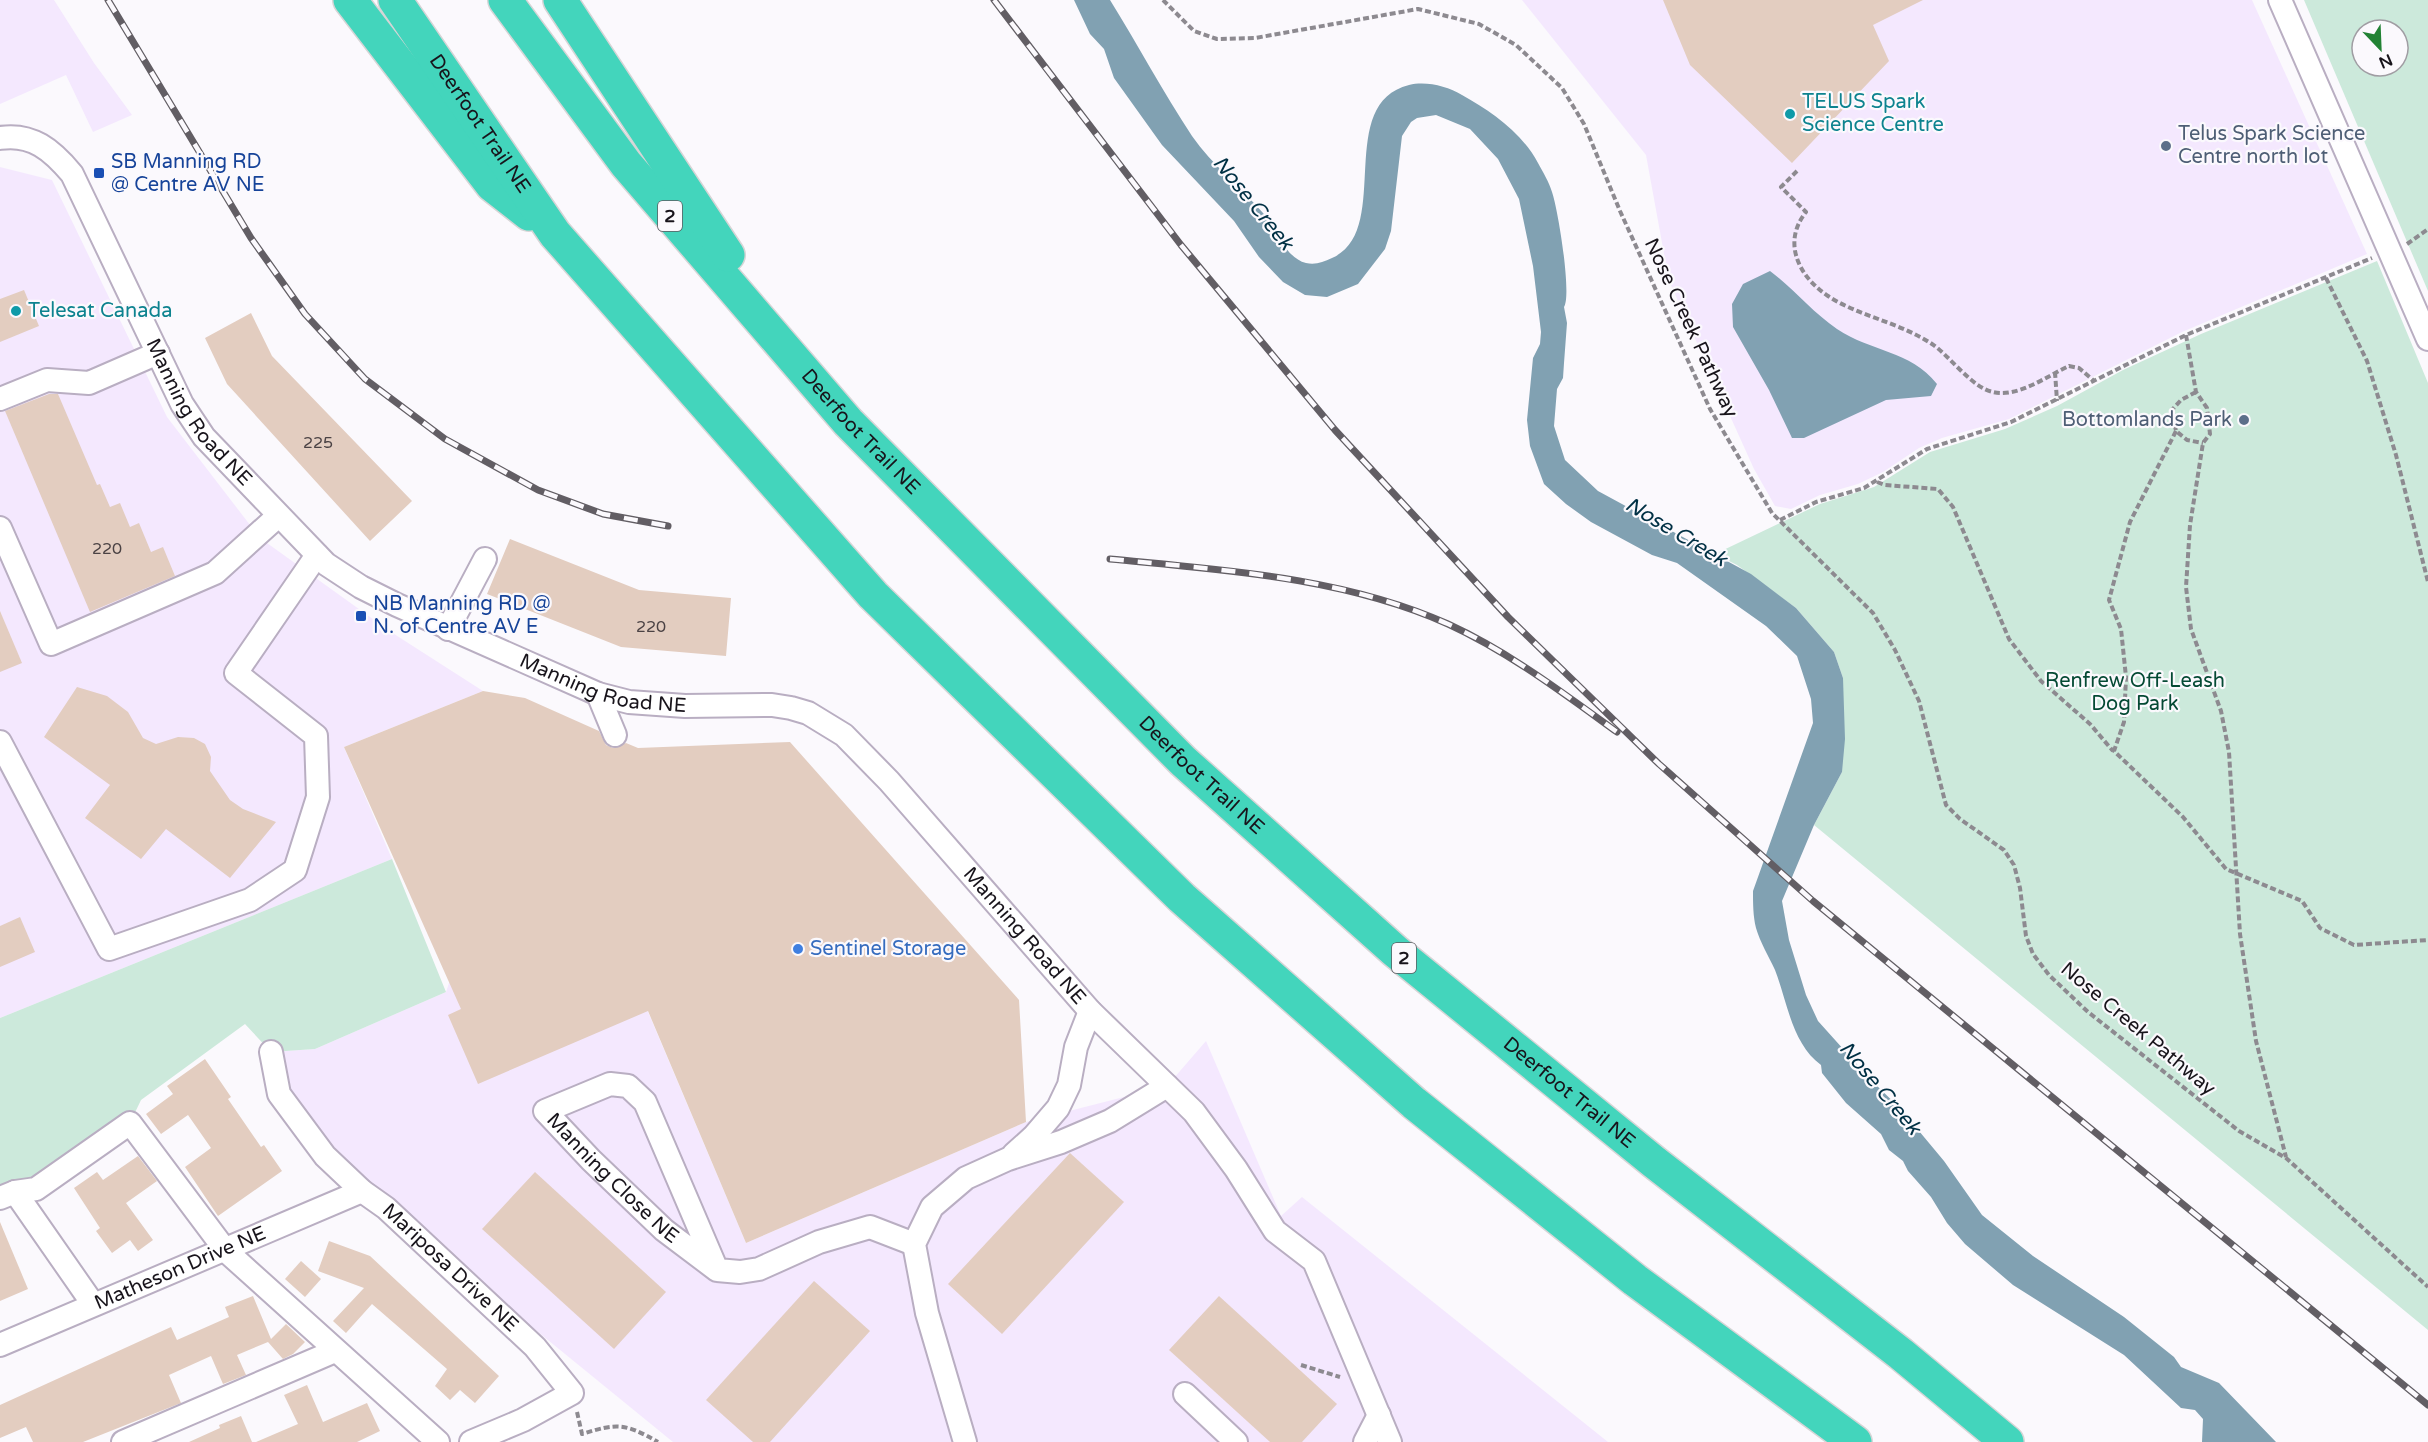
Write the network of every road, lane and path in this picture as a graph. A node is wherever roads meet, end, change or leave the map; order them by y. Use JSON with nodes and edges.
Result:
{"nodes":[{"id":1,"x":350,"y":0,"type":"edge"},
{"id":2,"x":394,"y":0,"type":"edge"},
{"id":3,"x":505,"y":0,"type":"edge"},
{"id":4,"x":560,"y":0,"type":"edge"},
{"id":5,"x":1163,"y":0,"type":"edge"},
{"id":6,"x":2280,"y":0,"type":"edge"},
{"id":7,"x":0,"y":138,"type":"edge"},
{"id":8,"x":1797,"y":171,"type":"dead end"},
{"id":9,"x":2428,"y":229,"type":"edge"},
{"id":10,"x":555,"y":234,"type":"junction"},
{"id":11,"x":2408,"y":244,"type":"dead end"},
{"id":12,"x":2375,"y":257,"type":"dead end"},
{"id":13,"x":2326,"y":278,"type":"junction"},
{"id":14,"x":2186,"y":335,"type":"junction"},
{"id":15,"x":2428,"y":339,"type":"edge"},
{"id":16,"x":158,"y":353,"type":"junction"},
{"id":17,"x":2055,"y":372,"type":"junction"},
{"id":18,"x":2093,"y":380,"type":"junction"},
{"id":19,"x":2196,"y":392,"type":"junction"},
{"id":20,"x":0,"y":399,"type":"edge"},
{"id":21,"x":2057,"y":401,"type":"junction"},
{"id":22,"x":848,"y":423,"type":"junction"},
{"id":23,"x":2176,"y":432,"type":"junction"},
{"id":24,"x":2203,"y":444,"type":"junction"},
{"id":25,"x":1877,"y":482,"type":"junction"},
{"id":26,"x":278,"y":516,"type":"junction"},
{"id":27,"x":1780,"y":520,"type":"junction"},
{"id":28,"x":0,"y":528,"type":"edge"},
{"id":29,"x":317,"y":555,"type":"junction"},
{"id":30,"x":485,"y":559,"type":"dead end"},
{"id":31,"x":2428,"y":582,"type":"edge"},
{"id":32,"x":448,"y":629,"type":"junction"},
{"id":33,"x":598,"y":694,"type":"junction"},
{"id":34,"x":615,"y":735,"type":"dead end"},
{"id":35,"x":0,"y":742,"type":"edge"},
{"id":36,"x":2114,"y":751,"type":"junction"},
{"id":37,"x":2235,"y":874,"type":"junction"},
{"id":38,"x":2428,"y":940,"type":"edge"},
{"id":39,"x":1090,"y":1011,"type":"junction"},
{"id":40,"x":271,"y":1052,"type":"dead end"},
{"id":41,"x":1167,"y":1086,"type":"junction"},
{"id":42,"x":2286,"y":1158,"type":"junction"},
{"id":43,"x":1008,"y":1159,"type":"junction"},
{"id":44,"x":362,"y":1191,"type":"junction"},
{"id":45,"x":7,"y":1195,"type":"edge"},
{"id":46,"x":914,"y":1244,"type":"junction"},
{"id":47,"x":226,"y":1251,"type":"junction"},
{"id":48,"x":717,"y":1270,"type":"junction"},
{"id":49,"x":2428,"y":1287,"type":"edge"},
{"id":50,"x":93,"y":1304,"type":"junction"},
{"id":51,"x":0,"y":1345,"type":"edge"},
{"id":52,"x":335,"y":1351,"type":"junction"},
{"id":53,"x":1301,"y":1365,"type":"dead end"},
{"id":54,"x":1344,"y":1386,"type":"dead end"},
{"id":55,"x":572,"y":1393,"type":"junction"},
{"id":56,"x":1185,"y":1394,"type":"dead end"},
{"id":57,"x":1379,"y":1415,"type":"junction"},
{"id":58,"x":123,"y":1442,"type":"edge"},
{"id":59,"x":438,"y":1442,"type":"edge"},
{"id":60,"x":471,"y":1442,"type":"edge"},
{"id":61,"x":658,"y":1442,"type":"edge"},
{"id":62,"x":965,"y":1442,"type":"edge"},
{"id":63,"x":1236,"y":1442,"type":"edge"},
{"id":64,"x":1365,"y":1442,"type":"edge"},
{"id":65,"x":1390,"y":1442,"type":"edge"},
{"id":66,"x":1855,"y":1442,"type":"edge"},
{"id":67,"x":2007,"y":1442,"type":"edge"}],
"edges":[{"from":1,"to":10,"type":"highway"},
{"from":2,"to":10,"type":"highway","name":"Deerfoot Trail NE"},
{"from":3,"to":22,"type":"highway","name":"Deerfoot Trail NE","number":"2"},
{"from":4,"to":22,"type":"highway"},
{"from":5,"to":27,"type":"path","name":"Nose Creek Pathway"},
{"from":6,"to":15,"type":"street"},
{"from":7,"to":16,"type":"street","name":"Manning Road NE"},
{"from":8,"to":17,"type":"path"},
{"from":9,"to":11,"type":"path"},
{"from":10,"to":66,"type":"highway","name":"Deerfoot Trail NE"},
{"from":12,"to":13,"type":"path"},
{"from":13,"to":14,"type":"path"},
{"from":13,"to":31,"type":"path"},
{"from":14,"to":18,"type":"path"},
{"from":14,"to":19,"type":"path"},
{"from":16,"to":20,"type":"street"},
{"from":16,"to":26,"type":"street","name":"Manning Road NE"},
{"from":17,"to":18,"type":"path"},
{"from":17,"to":21,"type":"path"},
{"from":18,"to":21,"type":"path"},
{"from":19,"to":23,"type":"path"},
{"from":19,"to":24,"type":"path"},
{"from":21,"to":25,"type":"path"},
{"from":22,"to":67,"type":"highway","name":"Deerfoot Trail NE","number":"2"},
{"from":23,"to":24,"type":"path"},
{"from":23,"to":36,"type":"path"},
{"from":24,"to":37,"type":"path"},
{"from":25,"to":27,"type":"path"},
{"from":25,"to":36,"type":"path"},
{"from":26,"to":28,"type":"street"},
{"from":26,"to":29,"type":"street","name":"Manning Road NE"},
{"from":27,"to":42,"type":"path","name":"Nose Creek Pathway"},
{"from":29,"to":32,"type":"street","name":"Manning Road NE"},
{"from":29,"to":35,"type":"street"},
{"from":30,"to":32,"type":"street"},
{"from":32,"to":33,"type":"street","name":"Manning Road NE"},
{"from":33,"to":34,"type":"street"},
{"from":33,"to":39,"type":"street","name":"Manning Road NE"},
{"from":36,"to":37,"type":"path"},
{"from":37,"to":38,"type":"path"},
{"from":37,"to":42,"type":"path"},
{"from":39,"to":41,"type":"street"},
{"from":39,"to":43,"type":"street","name":"Manning Road NE"},
{"from":40,"to":44,"type":"street","name":"Mariposa Drive NE"},
{"from":41,"to":43,"type":"street","name":"Manning Road NE"},
{"from":41,"to":57,"type":"street"},
{"from":42,"to":49,"type":"path","name":"Nose Creek Pathway"},
{"from":43,"to":46,"type":"street","name":"Manning Road NE"},
{"from":44,"to":47,"type":"street","name":"Matheson Drive NE"},
{"from":44,"to":55,"type":"street","name":"Mariposa Drive NE"},
{"from":45,"to":47,"type":"street"},
{"from":45,"to":50,"type":"street"},
{"from":46,"to":48,"type":"street"},
{"from":46,"to":62,"type":"street"},
{"from":47,"to":50,"type":"street","name":"Matheson Drive NE"},
{"from":47,"to":52,"type":"street"},
{"from":48,"to":48,"type":"street","name":"Manning Close NE"},
{"from":50,"to":51,"type":"street","name":"Matheson Drive NE"},
{"from":52,"to":58,"type":"street"},
{"from":52,"to":59,"type":"street"},
{"from":53,"to":54,"type":"path"},
{"from":55,"to":60,"type":"street"},
{"from":55,"to":61,"type":"path"},
{"from":56,"to":63,"type":"street"},
{"from":57,"to":64,"type":"street"},
{"from":57,"to":65,"type":"street"}]}
